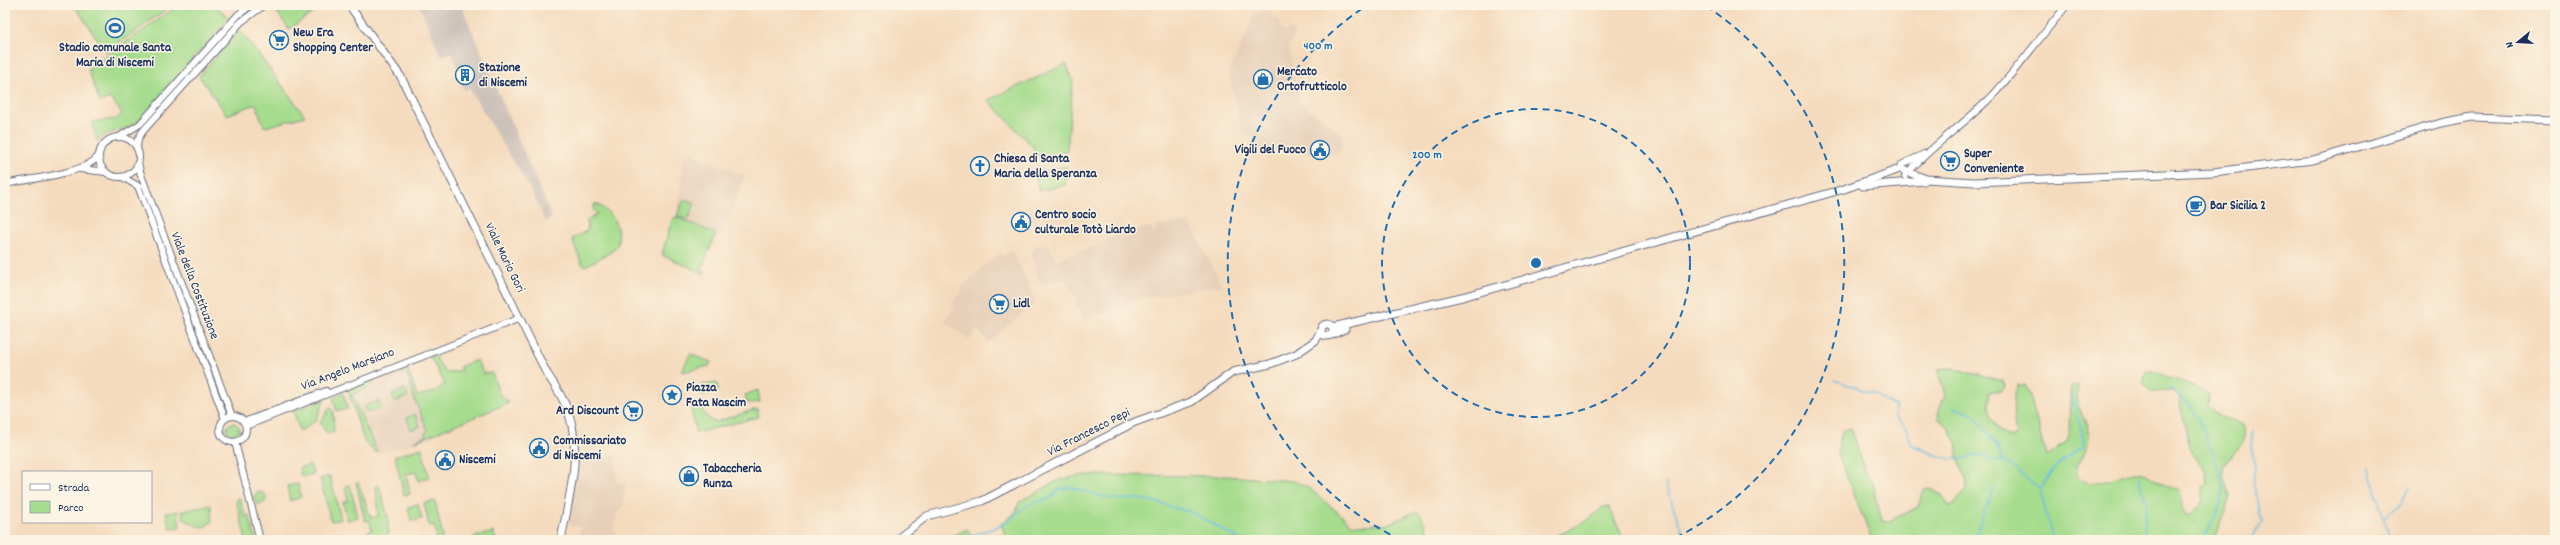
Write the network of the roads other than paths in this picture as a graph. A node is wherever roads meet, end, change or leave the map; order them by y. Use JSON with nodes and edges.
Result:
{"nodes":[{"id":1,"x":251,"y":5,"type":"edge"},
{"id":2,"x":264,"y":5,"type":"edge"},
{"id":3,"x":349,"y":5,"type":"edge"},
{"id":4,"x":2067,"y":5,"type":"edge"},
{"id":5,"x":2555,"y":120,"type":"edge"},
{"id":6,"x":119,"y":137,"type":"junction"},
{"id":7,"x":137,"y":148,"type":"junction"},
{"id":8,"x":1931,"y":150,"type":"junction"},
{"id":9,"x":100,"y":155,"type":"junction"},
{"id":10,"x":138,"y":163,"type":"junction"},
{"id":11,"x":1914,"y":166,"type":"junction"},
{"id":12,"x":79,"y":169,"type":"junction"},
{"id":13,"x":106,"y":172,"type":"junction"},
{"id":14,"x":1902,"y":175,"type":"junction"},
{"id":15,"x":1916,"y":176,"type":"junction"},
{"id":16,"x":122,"y":177,"type":"junction"},
{"id":17,"x":1936,"y":180,"type":"junction"},
{"id":18,"x":5,"y":184,"type":"edge"},
{"id":19,"x":1844,"y":189,"type":"junction"},
{"id":20,"x":520,"y":318,"type":"junction"},
{"id":21,"x":1371,"y":318,"type":"junction"},
{"id":22,"x":1333,"y":327,"type":"junction"},
{"id":23,"x":1321,"y":330,"type":"junction"},
{"id":24,"x":1330,"y":335,"type":"junction"},
{"id":25,"x":1296,"y":354,"type":"junction"},
{"id":26,"x":232,"y":416,"type":"junction"},
{"id":27,"x":225,"y":418,"type":"junction"},
{"id":28,"x":245,"y":424,"type":"junction"},
{"id":29,"x":235,"y":442,"type":"junction"},
{"id":30,"x":260,"y":540,"type":"edge"},
{"id":31,"x":561,"y":540,"type":"edge"},
{"id":32,"x":896,"y":540,"type":"edge"}],
"edges":[{"from":1,"to":6,"type":"street"},
{"from":2,"to":7,"type":"street"},
{"from":3,"to":20,"type":"main road","name":"Viale Mario Gori"},
{"from":4,"to":8,"type":"street"},
{"from":5,"to":17,"type":"main road"},
{"from":6,"to":7,"type":"street"},
{"from":6,"to":9,"type":"street"},
{"from":7,"to":10,"type":"street"},
{"from":8,"to":11,"type":"street"},
{"from":8,"to":14,"type":"street"},
{"from":9,"to":12,"type":"street"},
{"from":9,"to":13,"type":"street"},
{"from":10,"to":16,"type":"street"},
{"from":10,"to":26,"type":"street","name":"Viale della Costituzione"},
{"from":11,"to":14,"type":"street"},
{"from":11,"to":15,"type":"street"},
{"from":12,"to":13,"type":"street"},
{"from":12,"to":18,"type":"street"},
{"from":13,"to":16,"type":"street"},
{"from":14,"to":15,"type":"main road"},
{"from":14,"to":17,"type":"main road"},
{"from":14,"to":19,"type":"main road"},
{"from":14,"to":19,"type":"main road"},
{"from":15,"to":17,"type":"main road"},
{"from":16,"to":27,"type":"street","name":"Viale della Costituzione"},
{"from":19,"to":21,"type":"main road"},
{"from":20,"to":28,"type":"street","name":"Via Angelo Marsiano"},
{"from":20,"to":31,"type":"main road","name":"Viale Mario Gori"},
{"from":21,"to":22,"type":"main road"},
{"from":21,"to":24,"type":"main road"},
{"from":22,"to":23,"type":"main road"},
{"from":22,"to":24,"type":"main road"},
{"from":23,"to":24,"type":"main road"},
{"from":23,"to":25,"type":"main road"},
{"from":24,"to":25,"type":"main road"},
{"from":25,"to":32,"type":"main road","name":"Via Francesco Pepi"},
{"from":26,"to":27,"type":"street"},
{"from":26,"to":28,"type":"street"},
{"from":27,"to":29,"type":"street"},
{"from":28,"to":29,"type":"street"},
{"from":29,"to":30,"type":"street"}]}
